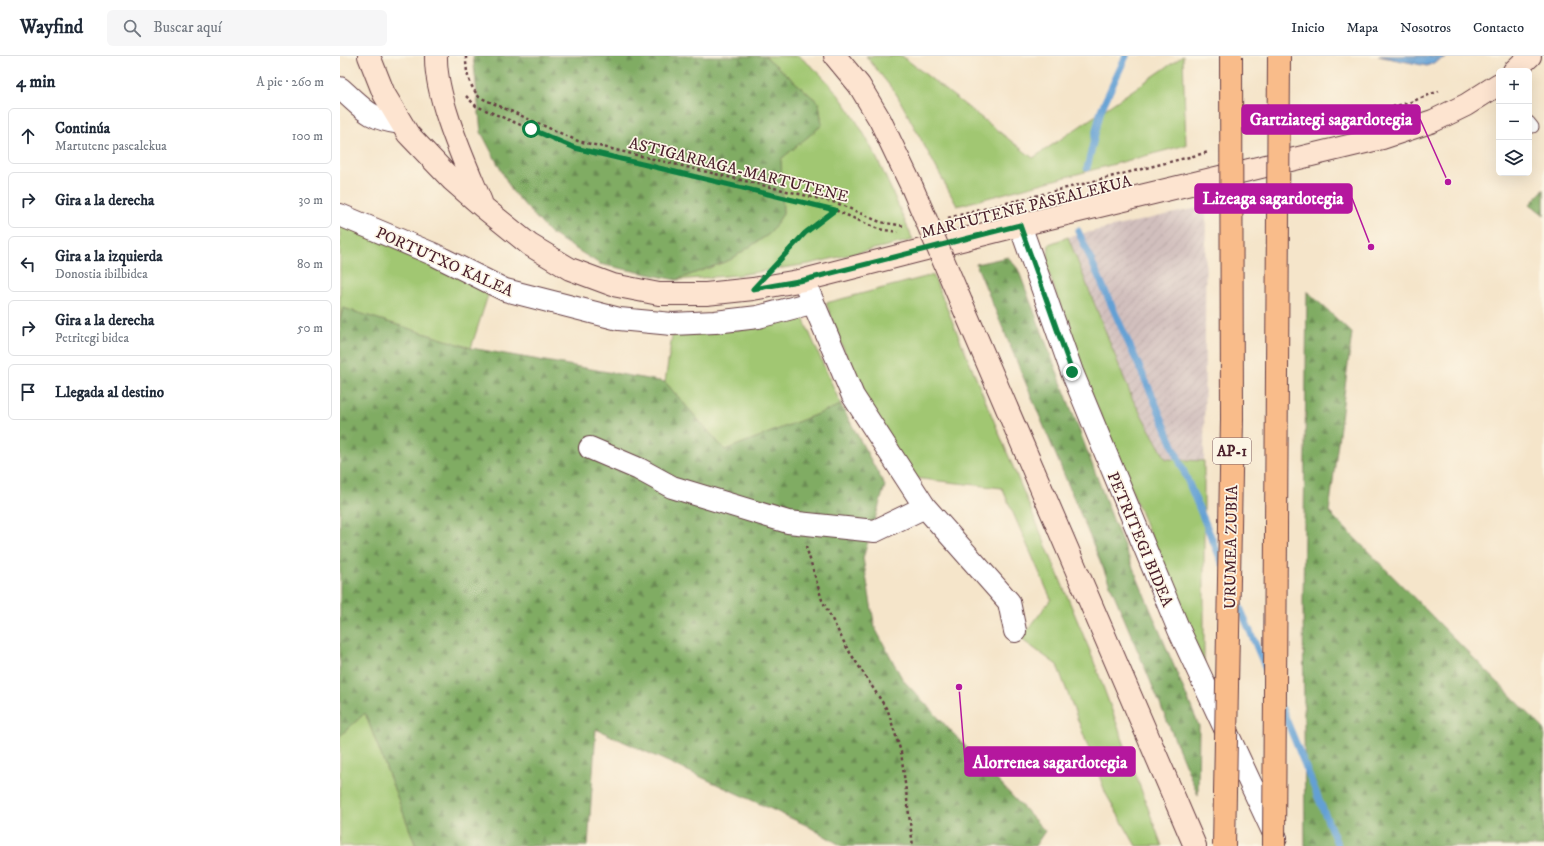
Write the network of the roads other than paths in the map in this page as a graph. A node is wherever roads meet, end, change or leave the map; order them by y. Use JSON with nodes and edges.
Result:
{"nodes":[{"id":1,"x":370,"y":56,"type":"edge"},
{"id":2,"x":382,"y":56,"type":"edge"},
{"id":3,"x":436,"y":56,"type":"edge"},
{"id":4,"x":835,"y":56,"type":"edge"},
{"id":5,"x":1231,"y":56,"type":"edge"},
{"id":6,"x":1279,"y":56,"type":"edge"},
{"id":7,"x":1530,"y":56,"type":"edge"},
{"id":8,"x":1517,"y":68,"type":"edge"},
{"id":9,"x":1496,"y":86,"type":"edge"},
{"id":10,"x":341,"y":88,"type":"edge"},
{"id":11,"x":398,"y":118,"type":"junction"},
{"id":12,"x":483,"y":207,"type":"junction"},
{"id":13,"x":340,"y":214,"type":"edge"},
{"id":14,"x":1020,"y":225,"type":"junction"},
{"id":15,"x":804,"y":280,"type":"junction"},
{"id":16,"x":812,"y":303,"type":"junction"},
{"id":17,"x":590,"y":448,"type":"dead end"},
{"id":18,"x":925,"y":507,"type":"junction"},
{"id":19,"x":1015,"y":631,"type":"dead end"},
{"id":20,"x":1195,"y":846,"type":"edge"},
{"id":21,"x":1224,"y":846,"type":"edge"},
{"id":22,"x":1274,"y":846,"type":"edge"},
{"id":23,"x":1279,"y":846,"type":"edge"}],
"edges":[{"from":1,"to":11,"type":"main road"},
{"from":2,"to":11,"type":"main road"},
{"from":3,"to":12,"type":"main road"},
{"from":4,"to":20,"type":"main road","bridge":true},
{"from":5,"to":21,"type":"highway","name":"URUMEA ZUBIA","number":"AP-1","bridge":true},
{"from":6,"to":22,"type":"highway","bridge":true},
{"from":7,"to":8,"type":"main road"},
{"from":9,"to":14,"type":"main road"},
{"from":10,"to":11,"type":"street"},
{"from":11,"to":12,"type":"main road"},
{"from":12,"to":15,"type":"main road"},
{"from":13,"to":16,"type":"street","name":"PORTUTXO KALEA"},
{"from":14,"to":15,"type":"main road"},
{"from":14,"to":23,"type":"street","name":"PETRITEGI BIDEA"},
{"from":15,"to":16,"type":"street"},
{"from":16,"to":18,"type":"street"},
{"from":17,"to":18,"type":"street"},
{"from":18,"to":19,"type":"street"}]}
